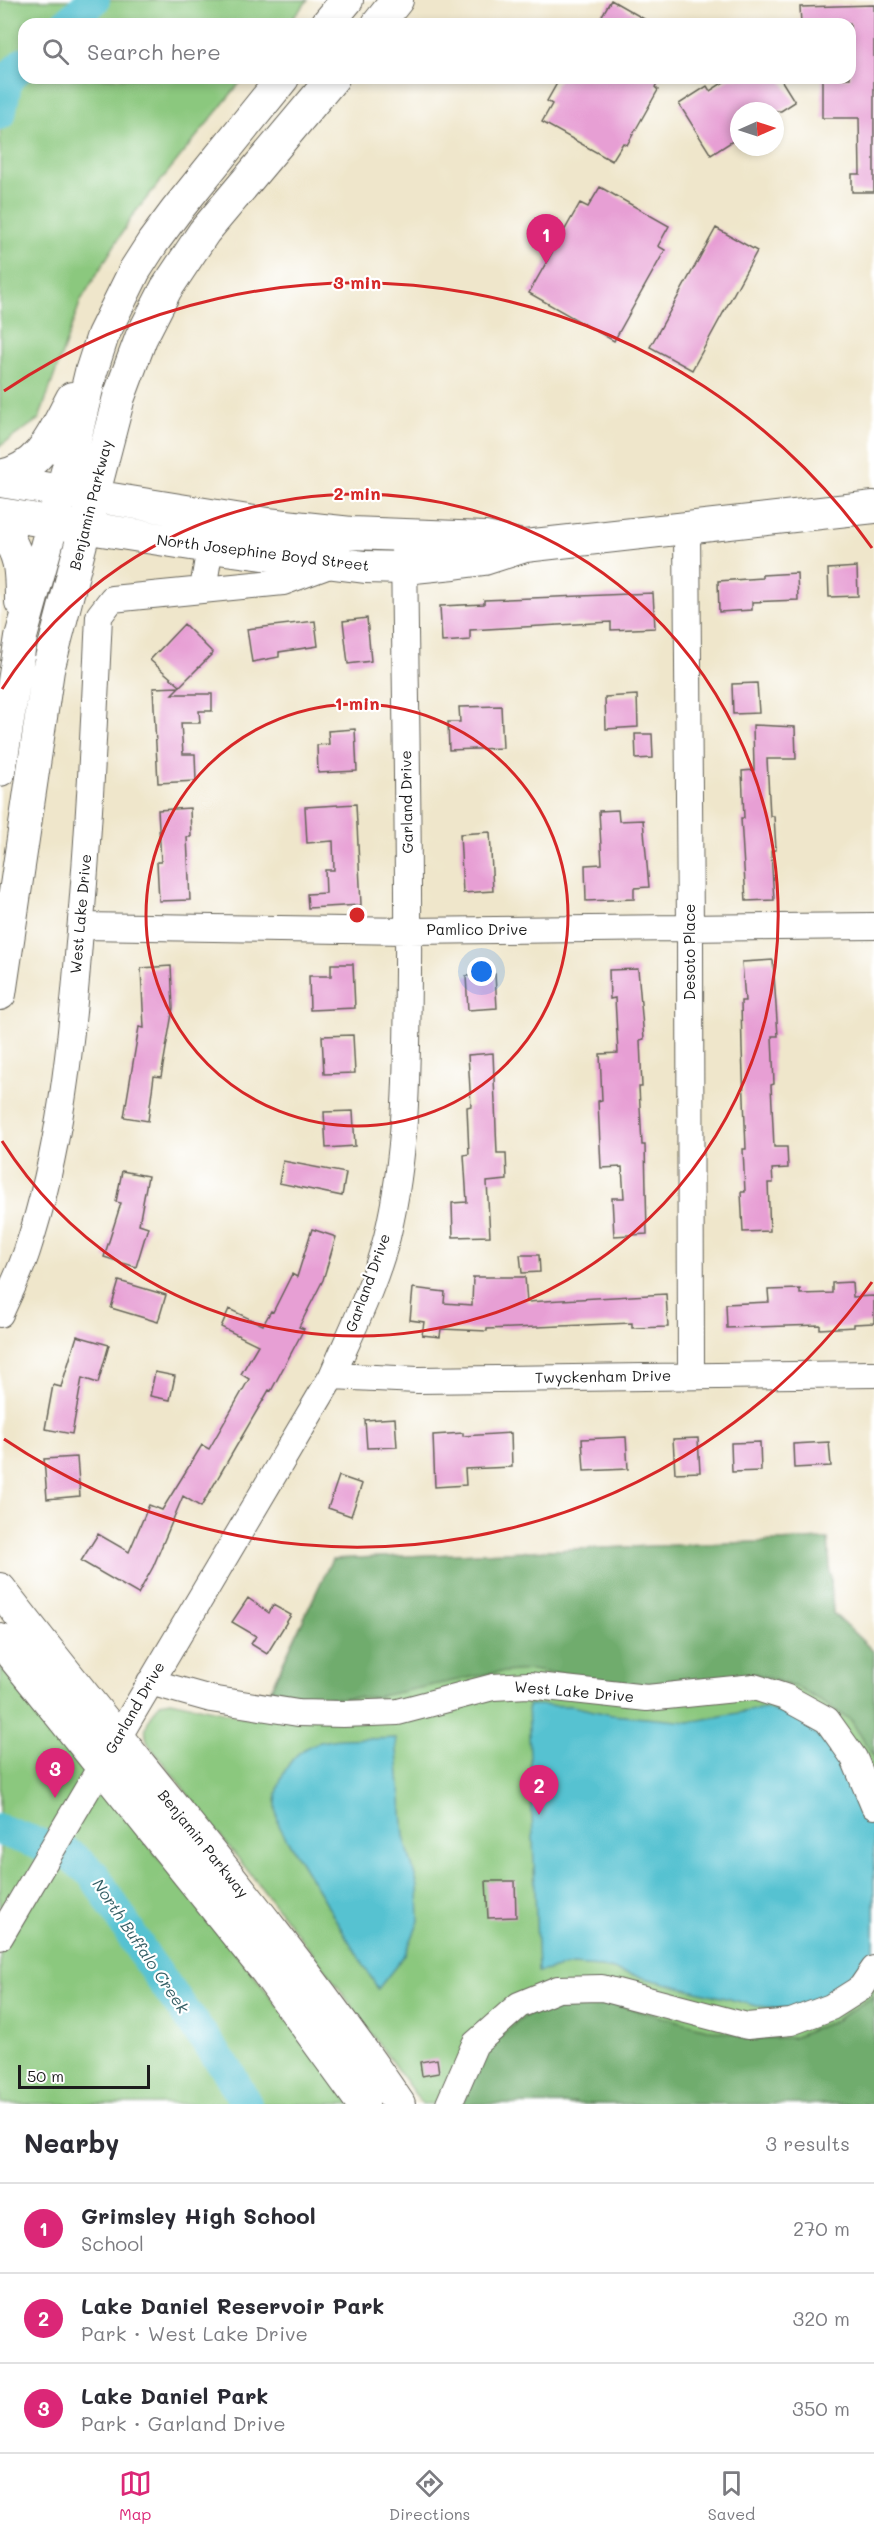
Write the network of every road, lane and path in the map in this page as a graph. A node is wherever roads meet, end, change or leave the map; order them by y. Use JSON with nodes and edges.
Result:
{"nodes":[{"id":1,"x":347,"y":0,"type":"edge"},
{"id":2,"x":397,"y":0,"type":"edge"},
{"id":3,"x":332,"y":18,"type":"edge"},
{"id":4,"x":383,"y":18,"type":"edge"},
{"id":5,"x":278,"y":84,"type":"edge"},
{"id":6,"x":328,"y":84,"type":"edge"},
{"id":7,"x":103,"y":335,"type":"junction"},
{"id":8,"x":0,"y":476,"type":"edge"},
{"id":9,"x":0,"y":481,"type":"edge"},
{"id":10,"x":62,"y":490,"type":"junction"},
{"id":11,"x":94,"y":495,"type":"junction"},
{"id":12,"x":874,"y":507,"type":"edge"},
{"id":13,"x":0,"y":514,"type":"edge"},
{"id":14,"x":53,"y":521,"type":"junction"},
{"id":15,"x":0,"y":527,"type":"edge"},
{"id":16,"x":87,"y":528,"type":"junction"},
{"id":17,"x":687,"y":528,"type":"junction"},
{"id":18,"x":404,"y":536,"type":"junction"},
{"id":19,"x":525,"y":546,"type":"junction"},
{"id":20,"x":210,"y":547,"type":"junction"},
{"id":21,"x":332,"y":564,"type":"junction"},
{"id":22,"x":404,"y":568,"type":"junction"},
{"id":23,"x":203,"y":589,"type":"junction"},
{"id":24,"x":21,"y":637,"type":"junction"},
{"id":25,"x":0,"y":770,"type":"edge"},
{"id":26,"x":81,"y":926,"type":"junction"},
{"id":27,"x":874,"y":926,"type":"edge"},
{"id":28,"x":690,"y":929,"type":"junction"},
{"id":29,"x":408,"y":931,"type":"junction"},
{"id":30,"x":0,"y":994,"type":"edge"},
{"id":31,"x":0,"y":1314,"type":"edge"},
{"id":32,"x":874,"y":1374,"type":"edge"},
{"id":33,"x":332,"y":1376,"type":"junction"},
{"id":34,"x":691,"y":1376,"type":"junction"},
{"id":35,"x":0,"y":1589,"type":"edge"},
{"id":36,"x":0,"y":1640,"type":"edge"},
{"id":37,"x":150,"y":1682,"type":"junction"},
{"id":38,"x":117,"y":1737,"type":"junction"},
{"id":39,"x":95,"y":1778,"type":"junction"},
{"id":40,"x":874,"y":1806,"type":"edge"},
{"id":41,"x":0,"y":1937,"type":"edge"},
{"id":42,"x":874,"y":1969,"type":"edge"},
{"id":43,"x":363,"y":2104,"type":"edge"},
{"id":44,"x":399,"y":2104,"type":"edge"},
{"id":45,"x":449,"y":2104,"type":"edge"}],
"edges":[{"from":1,"to":3,"type":"main road"},
{"from":2,"to":4,"type":"main road"},
{"from":5,"to":7,"type":"main road","name":"Benjamin Parkway"},
{"from":6,"to":11,"type":"main road","name":"Benjamin Parkway"},
{"from":7,"to":8,"type":"main road"},
{"from":7,"to":10,"type":"main road","name":"Benjamin Parkway"},
{"from":9,"to":10,"type":"main road","name":"North Josephine Boyd Street"},
{"from":10,"to":11,"type":"main road","name":"North Josephine Boyd Street"},
{"from":10,"to":14,"type":"main road","name":"Benjamin Parkway"},
{"from":11,"to":16,"type":"main road","name":"Benjamin Parkway"},
{"from":11,"to":18,"type":"main road","name":"North Josephine Boyd Street"},
{"from":12,"to":17,"type":"main road","name":"North Josephine Boyd Street"},
{"from":13,"to":14,"type":"main road","name":"North Josephine Boyd Street"},
{"from":14,"to":16,"type":"main road","name":"North Josephine Boyd Street"},
{"from":14,"to":24,"type":"main road","name":"Benjamin Parkway"},
{"from":15,"to":24,"type":"main road"},
{"from":16,"to":20,"type":"main road","name":"North Josephine Boyd Street"},
{"from":16,"to":30,"type":"main road","name":"Benjamin Parkway"},
{"from":17,"to":19,"type":"main road","name":"North Josephine Boyd Street"},
{"from":17,"to":28,"type":"street","name":"Desoto Place"},
{"from":18,"to":19,"type":"main road","name":"North Josephine Boyd Street"},
{"from":18,"to":22,"type":"street","name":"Garland Drive"},
{"from":19,"to":22,"type":"main road","name":"North Josephine Boyd Street"},
{"from":20,"to":21,"type":"main road","name":"North Josephine Boyd Street"},
{"from":20,"to":23,"type":"street"},
{"from":21,"to":22,"type":"main road","name":"North Josephine Boyd Street"},
{"from":21,"to":23,"type":"street","name":"West Lake Drive"},
{"from":22,"to":29,"type":"street","name":"Garland Drive"},
{"from":23,"to":26,"type":"street","name":"West Lake Drive"},
{"from":24,"to":25,"type":"main road","name":"Benjamin Parkway"},
{"from":26,"to":29,"type":"street","name":"Pamlico Drive"},
{"from":26,"to":31,"type":"street","name":"West Lake Drive"},
{"from":27,"to":28,"type":"street","name":"Pamlico Drive"},
{"from":28,"to":29,"type":"street","name":"Pamlico Drive"},
{"from":28,"to":34,"type":"street","name":"Desoto Place"},
{"from":29,"to":33,"type":"street","name":"Garland Drive"},
{"from":32,"to":34,"type":"street","name":"Twyckenham Drive"},
{"from":33,"to":34,"type":"street","name":"Twyckenham Drive"},
{"from":33,"to":37,"type":"street","name":"Garland Drive"},
{"from":35,"to":38,"type":"main road","name":"Benjamin Parkway"},
{"from":36,"to":39,"type":"main road","name":"Benjamin Parkway"},
{"from":37,"to":38,"type":"street","name":"Garland Drive"},
{"from":37,"to":40,"type":"street","name":"West Lake Drive"},
{"from":38,"to":39,"type":"street","name":"Garland Drive"},
{"from":38,"to":44,"type":"main road","name":"Benjamin Parkway"},
{"from":39,"to":41,"type":"street","name":"Garland Drive"},
{"from":39,"to":43,"type":"main road","name":"Benjamin Parkway"},
{"from":42,"to":45,"type":"street"}]}
